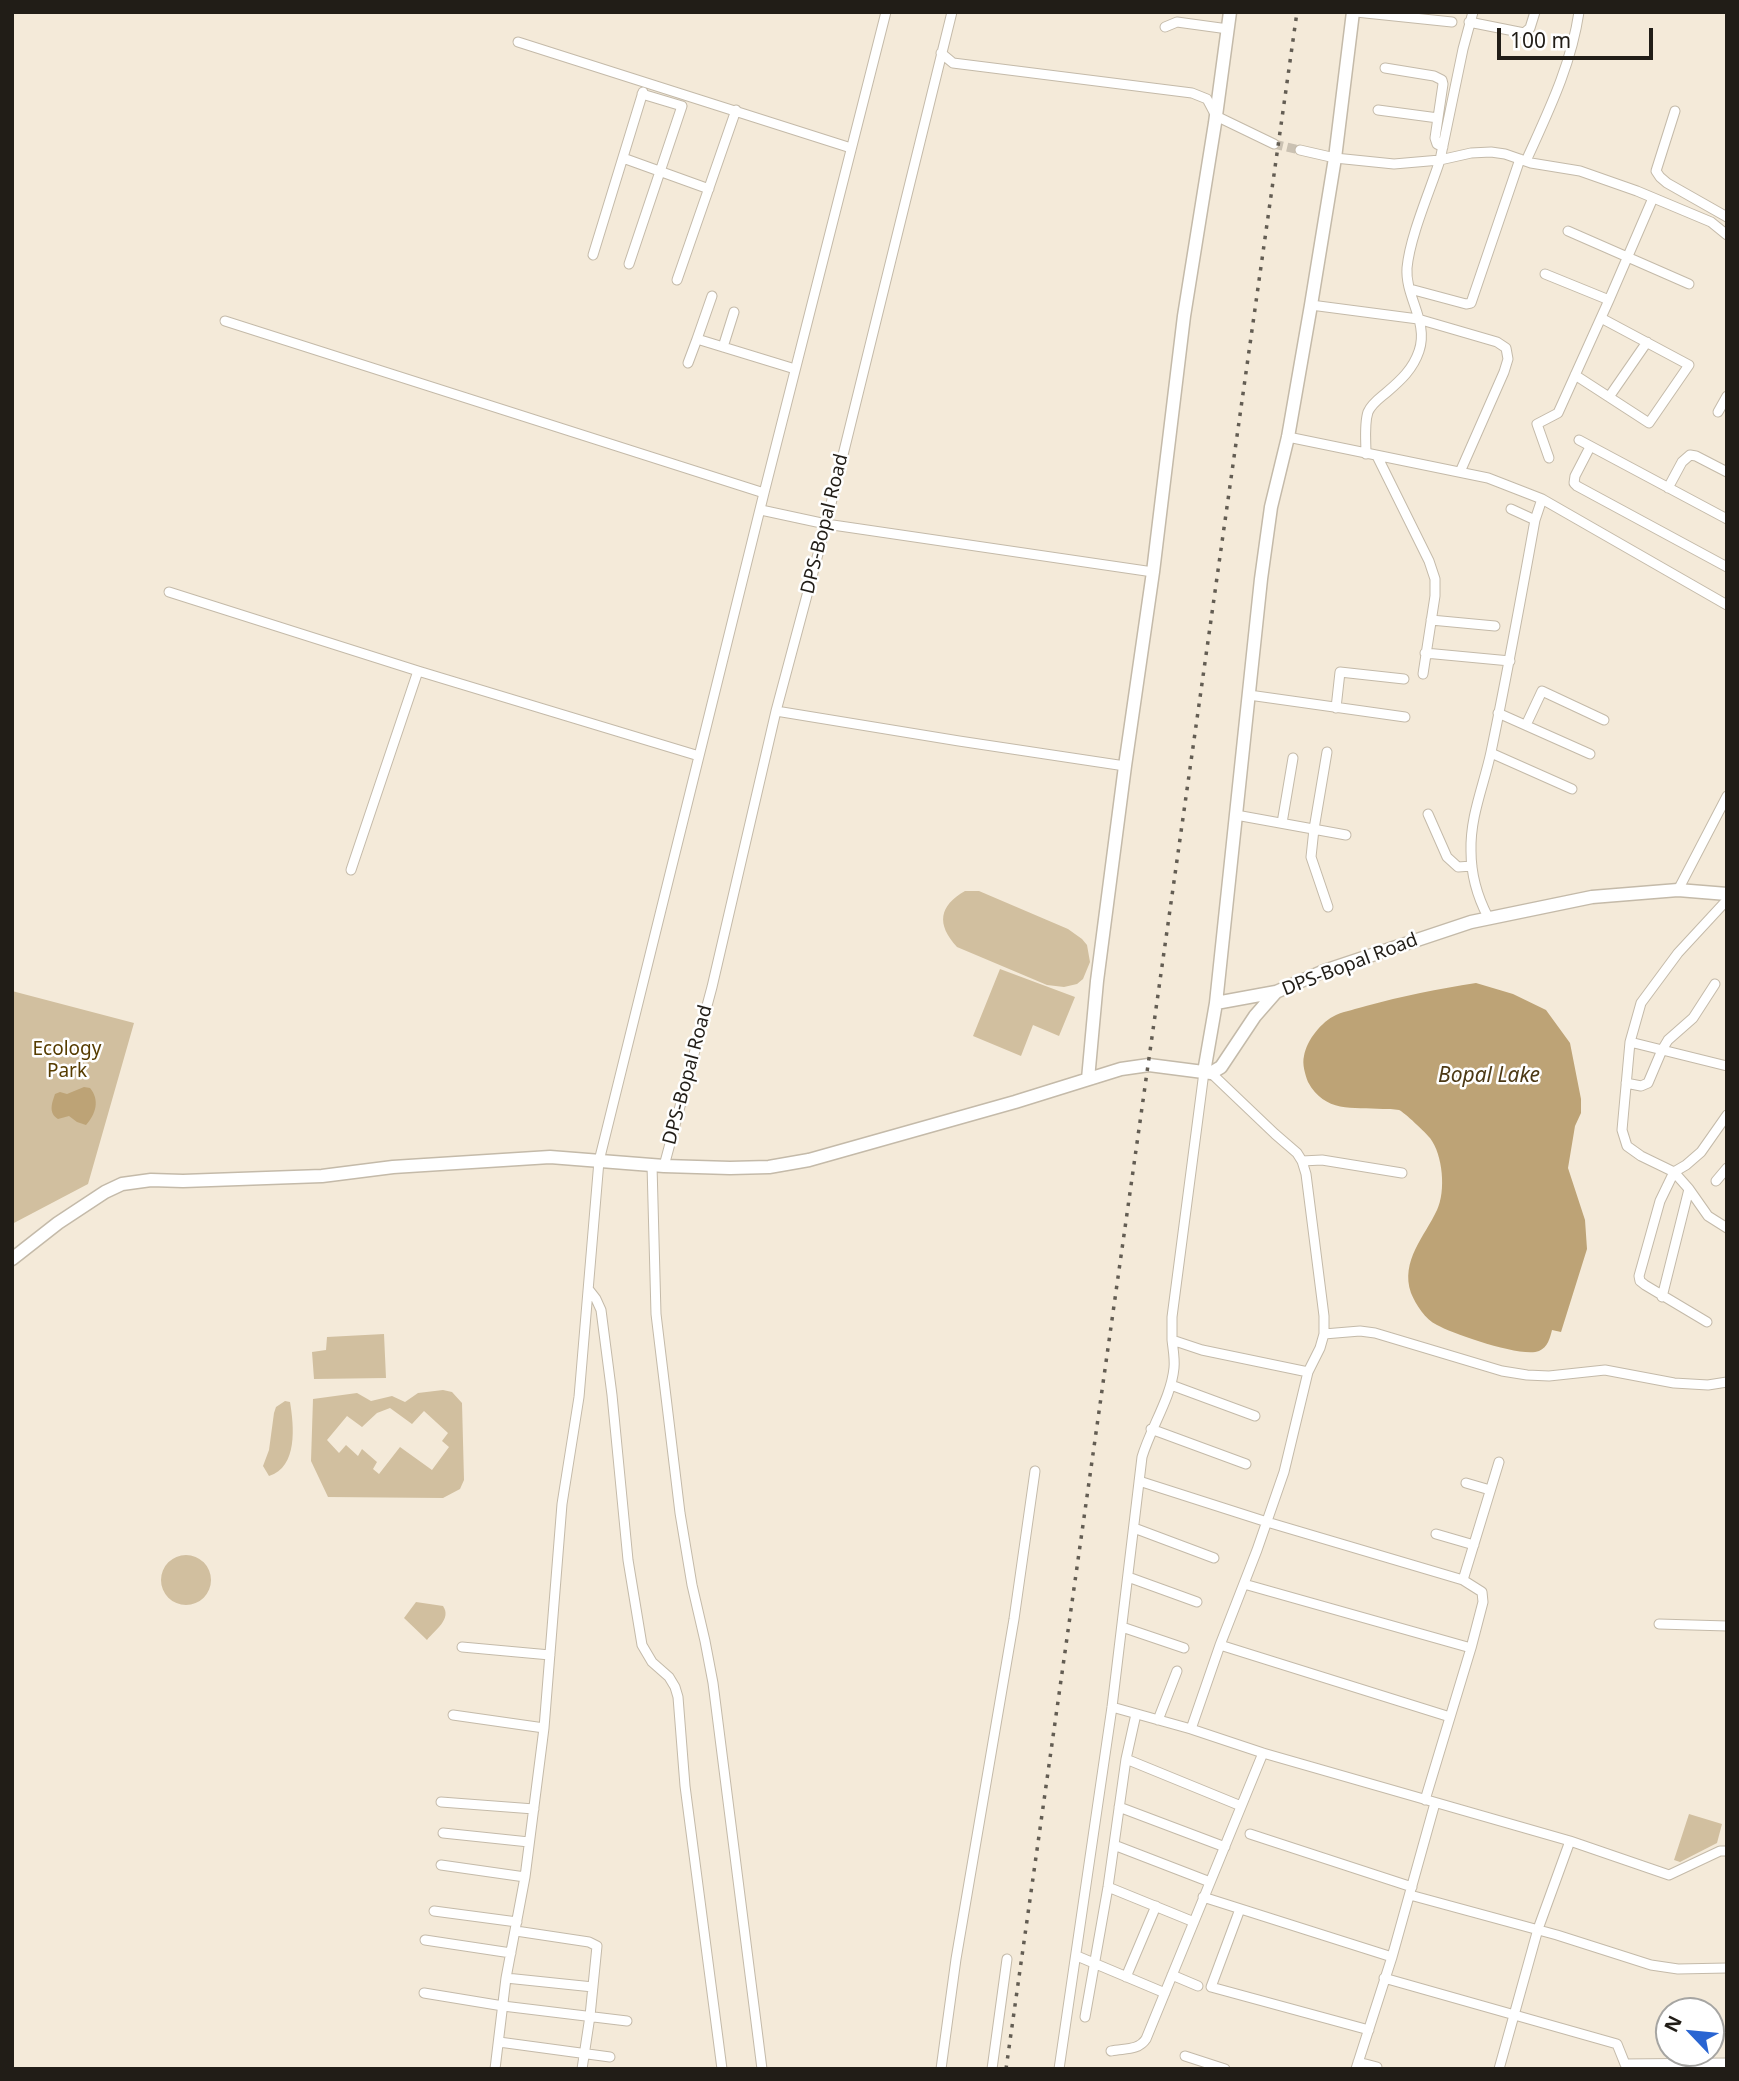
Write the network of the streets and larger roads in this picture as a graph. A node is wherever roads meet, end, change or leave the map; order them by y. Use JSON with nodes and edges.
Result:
{"nodes":[{"id":1,"x":886,"y":12,"type":"edge"},
{"id":2,"x":952,"y":12,"type":"edge"},
{"id":3,"x":1230,"y":12,"type":"edge"},
{"id":4,"x":1355,"y":12,"type":"edge"},
{"id":5,"x":1473,"y":12,"type":"edge"},
{"id":6,"x":1535,"y":12,"type":"edge"},
{"id":7,"x":1579,"y":12,"type":"edge"},
{"id":8,"x":1397,"y":14,"type":"edge"},
{"id":9,"x":1429,"y":16,"type":"edge"},
{"id":10,"x":1452,"y":22,"type":"dead end"},
{"id":11,"x":1469,"y":22,"type":"junction"},
{"id":12,"x":1165,"y":27,"type":"dead end"},
{"id":13,"x":1227,"y":29,"type":"junction"},
{"id":14,"x":518,"y":41,"type":"dead end"},
{"id":15,"x":941,"y":52,"type":"junction"},
{"id":16,"x":1385,"y":68,"type":"dead end"},
{"id":17,"x":646,"y":83,"type":"junction"},
{"id":18,"x":642,"y":94,"type":"junction"},
{"id":19,"x":736,"y":110,"type":"junction"},
{"id":20,"x":1378,"y":110,"type":"dead end"},
{"id":21,"x":1675,"y":111,"type":"dead end"},
{"id":22,"x":1216,"y":116,"type":"junction"},
{"id":23,"x":1438,"y":118,"type":"junction"},
{"id":24,"x":1274,"y":144,"type":"tunnel mouth"},
{"id":25,"x":1443,"y":147,"type":"junction"},
{"id":26,"x":851,"y":148,"type":"junction"},
{"id":27,"x":1300,"y":150,"type":"tunnel mouth"},
{"id":28,"x":623,"y":158,"type":"junction"},
{"id":29,"x":1335,"y":158,"type":"junction"},
{"id":30,"x":1440,"y":160,"type":"junction"},
{"id":31,"x":1523,"y":160,"type":"junction"},
{"id":32,"x":661,"y":172,"type":"junction"},
{"id":33,"x":709,"y":189,"type":"junction"},
{"id":34,"x":1653,"y":198,"type":"junction"},
{"id":35,"x":1727,"y":217,"type":"edge"},
{"id":36,"x":1568,"y":231,"type":"dead end"},
{"id":37,"x":1727,"y":235,"type":"edge"},
{"id":38,"x":593,"y":255,"type":"dead end"},
{"id":39,"x":1628,"y":257,"type":"junction"},
{"id":40,"x":629,"y":264,"type":"dead end"},
{"id":41,"x":1545,"y":274,"type":"dead end"},
{"id":42,"x":677,"y":280,"type":"dead end"},
{"id":43,"x":1689,"y":284,"type":"dead end"},
{"id":44,"x":1410,"y":289,"type":"junction"},
{"id":45,"x":712,"y":296,"type":"dead end"},
{"id":46,"x":1609,"y":300,"type":"junction"},
{"id":47,"x":1311,"y":305,"type":"junction"},
{"id":48,"x":734,"y":312,"type":"dead end"},
{"id":49,"x":1601,"y":318,"type":"junction"},
{"id":50,"x":1418,"y":319,"type":"junction"},
{"id":51,"x":225,"y":321,"type":"dead end"},
{"id":52,"x":697,"y":339,"type":"junction"},
{"id":53,"x":1647,"y":342,"type":"junction"},
{"id":54,"x":723,"y":347,"type":"junction"},
{"id":55,"x":688,"y":363,"type":"dead end"},
{"id":56,"x":795,"y":369,"type":"junction"},
{"id":57,"x":1575,"y":375,"type":"junction"},
{"id":58,"x":1727,"y":396,"type":"edge"},
{"id":59,"x":1609,"y":397,"type":"junction"},
{"id":60,"x":1718,"y":412,"type":"dead end"},
{"id":61,"x":1288,"y":437,"type":"junction"},
{"id":62,"x":1579,"y":440,"type":"dead end"},
{"id":63,"x":1590,"y":447,"type":"junction"},
{"id":64,"x":1366,"y":454,"type":"junction"},
{"id":65,"x":1377,"y":456,"type":"junction"},
{"id":66,"x":1549,"y":458,"type":"dead end"},
{"id":67,"x":1726,"y":470,"type":"edge"},
{"id":68,"x":1460,"y":472,"type":"junction"},
{"id":69,"x":1668,"y":488,"type":"junction"},
{"id":70,"x":764,"y":493,"type":"junction"},
{"id":71,"x":1542,"y":499,"type":"junction"},
{"id":72,"x":1511,"y":509,"type":"dead end"},
{"id":73,"x":761,"y":510,"type":"junction"},
{"id":74,"x":1727,"y":519,"type":"edge"},
{"id":75,"x":1535,"y":520,"type":"junction"},
{"id":76,"x":826,"y":524,"type":"junction"},
{"id":77,"x":1727,"y":567,"type":"edge"},
{"id":78,"x":1153,"y":572,"type":"junction"},
{"id":79,"x":169,"y":592,"type":"dead end"},
{"id":80,"x":1727,"y":605,"type":"edge"},
{"id":81,"x":1431,"y":621,"type":"junction"},
{"id":82,"x":1495,"y":626,"type":"dead end"},
{"id":83,"x":1425,"y":653,"type":"junction"},
{"id":84,"x":1510,"y":661,"type":"junction"},
{"id":85,"x":418,"y":671,"type":"junction"},
{"id":86,"x":1423,"y":674,"type":"dead end"},
{"id":87,"x":1404,"y":679,"type":"dead end"},
{"id":88,"x":1249,"y":695,"type":"junction"},
{"id":89,"x":1336,"y":708,"type":"junction"},
{"id":90,"x":776,"y":711,"type":"junction"},
{"id":91,"x":1498,"y":713,"type":"junction"},
{"id":92,"x":1405,"y":717,"type":"dead end"},
{"id":93,"x":1604,"y":720,"type":"dead end"},
{"id":94,"x":1526,"y":725,"type":"junction"},
{"id":95,"x":1327,"y":752,"type":"dead end"},
{"id":96,"x":1490,"y":754,"type":"junction"},
{"id":97,"x":1590,"y":754,"type":"dead end"},
{"id":98,"x":699,"y":757,"type":"junction"},
{"id":99,"x":1293,"y":758,"type":"dead end"},
{"id":100,"x":1125,"y":766,"type":"junction"},
{"id":101,"x":1572,"y":789,"type":"dead end"},
{"id":102,"x":1727,"y":796,"type":"edge"},
{"id":103,"x":1428,"y":814,"type":"dead end"},
{"id":104,"x":1236,"y":815,"type":"junction"},
{"id":105,"x":1282,"y":823,"type":"junction"},
{"id":106,"x":1314,"y":829,"type":"junction"},
{"id":107,"x":1346,"y":835,"type":"dead end"},
{"id":108,"x":1472,"y":866,"type":"junction"},
{"id":109,"x":351,"y":870,"type":"dead end"},
{"id":110,"x":1678,"y":890,"type":"junction"},
{"id":111,"x":1727,"y":897,"type":"edge"},
{"id":112,"x":1328,"y":907,"type":"dead end"},
{"id":113,"x":1488,"y":917,"type":"junction"},
{"id":114,"x":1714,"y":984,"type":"dead end"},
{"id":115,"x":1276,"y":992,"type":"junction"},
{"id":116,"x":1216,"y":1003,"type":"junction"},
{"id":117,"x":1630,"y":1042,"type":"junction"},
{"id":118,"x":1662,"y":1050,"type":"junction"},
{"id":119,"x":1727,"y":1066,"type":"edge"},
{"id":120,"x":1208,"y":1072,"type":"junction"},
{"id":121,"x":1088,"y":1079,"type":"junction"},
{"id":122,"x":1626,"y":1083,"type":"junction"},
{"id":123,"x":1727,"y":1115,"type":"edge"},
{"id":124,"x":598,"y":1161,"type":"junction"},
{"id":125,"x":1302,"y":1161,"type":"junction"},
{"id":126,"x":652,"y":1165,"type":"junction"},
{"id":127,"x":1727,"y":1168,"type":"edge"},
{"id":128,"x":1674,"y":1172,"type":"junction"},
{"id":129,"x":1402,"y":1173,"type":"dead end"},
{"id":130,"x":1716,"y":1181,"type":"dead end"},
{"id":131,"x":1689,"y":1189,"type":"junction"},
{"id":132,"x":1727,"y":1228,"type":"edge"},
{"id":133,"x":12,"y":1259,"type":"edge"},
{"id":134,"x":589,"y":1290,"type":"junction"},
{"id":135,"x":1662,"y":1297,"type":"junction"},
{"id":136,"x":1707,"y":1322,"type":"dead end"},
{"id":137,"x":1324,"y":1334,"type":"junction"},
{"id":138,"x":1172,"y":1340,"type":"junction"},
{"id":139,"x":1308,"y":1372,"type":"junction"},
{"id":140,"x":1727,"y":1382,"type":"edge"},
{"id":141,"x":1171,"y":1385,"type":"junction"},
{"id":142,"x":1255,"y":1416,"type":"dead end"},
{"id":143,"x":1151,"y":1429,"type":"junction"},
{"id":144,"x":1499,"y":1462,"type":"dead end"},
{"id":145,"x":1246,"y":1464,"type":"dead end"},
{"id":146,"x":1035,"y":1471,"type":"dead end"},
{"id":147,"x":1139,"y":1480,"type":"junction"},
{"id":148,"x":1466,"y":1483,"type":"dead end"},
{"id":149,"x":1490,"y":1490,"type":"junction"},
{"id":150,"x":1267,"y":1522,"type":"junction"},
{"id":151,"x":1134,"y":1528,"type":"junction"},
{"id":152,"x":1436,"y":1534,"type":"dead end"},
{"id":153,"x":1474,"y":1545,"type":"junction"},
{"id":154,"x":1214,"y":1558,"type":"dead end"},
{"id":155,"x":1128,"y":1577,"type":"junction"},
{"id":156,"x":1463,"y":1580,"type":"junction"},
{"id":157,"x":1244,"y":1584,"type":"junction"},
{"id":158,"x":1197,"y":1602,"type":"dead end"},
{"id":159,"x":1659,"y":1624,"type":"dead end"},
{"id":160,"x":1727,"y":1626,"type":"edge"},
{"id":161,"x":1122,"y":1627,"type":"junction"},
{"id":162,"x":1220,"y":1645,"type":"junction"},
{"id":163,"x":462,"y":1647,"type":"dead end"},
{"id":164,"x":1184,"y":1648,"type":"dead end"},
{"id":165,"x":1471,"y":1648,"type":"junction"},
{"id":166,"x":550,"y":1655,"type":"junction"},
{"id":167,"x":1177,"y":1671,"type":"dead end"},
{"id":168,"x":1112,"y":1707,"type":"junction"},
{"id":169,"x":1136,"y":1713,"type":"junction"},
{"id":170,"x":453,"y":1714,"type":"dead end"},
{"id":171,"x":1450,"y":1717,"type":"junction"},
{"id":172,"x":1158,"y":1720,"type":"junction"},
{"id":173,"x":544,"y":1728,"type":"junction"},
{"id":174,"x":1191,"y":1729,"type":"junction"},
{"id":175,"x":1263,"y":1753,"type":"junction"},
{"id":176,"x":1126,"y":1759,"type":"junction"},
{"id":177,"x":1430,"y":1801,"type":"junction"},
{"id":178,"x":441,"y":1802,"type":"dead end"},
{"id":179,"x":1241,"y":1806,"type":"junction"},
{"id":180,"x":1119,"y":1807,"type":"junction"},
{"id":181,"x":534,"y":1809,"type":"junction"},
{"id":182,"x":443,"y":1833,"type":"dead end"},
{"id":183,"x":1250,"y":1834,"type":"dead end"},
{"id":184,"x":1570,"y":1840,"type":"junction"},
{"id":185,"x":529,"y":1842,"type":"junction"},
{"id":186,"x":1114,"y":1845,"type":"junction"},
{"id":187,"x":1225,"y":1847,"type":"junction"},
{"id":188,"x":1727,"y":1851,"type":"edge"},
{"id":189,"x":441,"y":1865,"type":"dead end"},
{"id":190,"x":525,"y":1877,"type":"junction"},
{"id":191,"x":1209,"y":1882,"type":"junction"},
{"id":192,"x":1108,"y":1887,"type":"junction"},
{"id":193,"x":1411,"y":1891,"type":"junction"},
{"id":194,"x":1203,"y":1897,"type":"junction"},
{"id":195,"x":1156,"y":1906,"type":"junction"},
{"id":196,"x":1240,"y":1909,"type":"junction"},
{"id":197,"x":434,"y":1911,"type":"dead end"},
{"id":198,"x":1194,"y":1922,"type":"junction"},
{"id":199,"x":517,"y":1927,"type":"junction"},
{"id":200,"x":1538,"y":1930,"type":"junction"},
{"id":201,"x":425,"y":1940,"type":"dead end"},
{"id":202,"x":511,"y":1953,"type":"junction"},
{"id":203,"x":1077,"y":1956,"type":"junction"},
{"id":204,"x":1392,"y":1956,"type":"junction"},
{"id":205,"x":1007,"y":1959,"type":"dead end"},
{"id":206,"x":1094,"y":1962,"type":"junction"},
{"id":207,"x":1727,"y":1968,"type":"edge"},
{"id":208,"x":1172,"y":1975,"type":"junction"},
{"id":209,"x":1126,"y":1977,"type":"junction"},
{"id":210,"x":506,"y":1978,"type":"junction"},
{"id":211,"x":1384,"y":1978,"type":"junction"},
{"id":212,"x":1198,"y":1986,"type":"dead end"},
{"id":213,"x":593,"y":1987,"type":"junction"},
{"id":214,"x":424,"y":1993,"type":"dead end"},
{"id":215,"x":1165,"y":1993,"type":"junction"},
{"id":216,"x":503,"y":2006,"type":"junction"},
{"id":217,"x":1514,"y":2014,"type":"junction"},
{"id":218,"x":590,"y":2016,"type":"junction"},
{"id":219,"x":1086,"y":2017,"type":"dead end"},
{"id":220,"x":627,"y":2021,"type":"dead end"},
{"id":221,"x":1368,"y":2030,"type":"junction"},
{"id":222,"x":499,"y":2042,"type":"junction"},
{"id":223,"x":1111,"y":2051,"type":"dead end"},
{"id":224,"x":584,"y":2053,"type":"junction"},
{"id":225,"x":1185,"y":2056,"type":"dead end"},
{"id":226,"x":610,"y":2057,"type":"dead end"},
{"id":227,"x":1357,"y":2065,"type":"edge"},
{"id":228,"x":1655,"y":2065,"type":"edge"},
{"id":229,"x":1377,"y":2067,"type":"edge"},
{"id":230,"x":495,"y":2069,"type":"edge"},
{"id":231,"x":582,"y":2069,"type":"edge"},
{"id":232,"x":722,"y":2069,"type":"edge"},
{"id":233,"x":762,"y":2069,"type":"edge"},
{"id":234,"x":941,"y":2069,"type":"edge"},
{"id":235,"x":992,"y":2069,"type":"edge"},
{"id":236,"x":1059,"y":2069,"type":"edge"},
{"id":237,"x":1225,"y":2069,"type":"edge"},
{"id":238,"x":1499,"y":2069,"type":"edge"}],
"edges":[{"from":1,"to":26,"type":"street"},
{"from":2,"to":15,"type":"street","name":"DPS-Bopal Road"},
{"from":3,"to":13,"type":"street"},
{"from":4,"to":8,"type":"street"},
{"from":4,"to":29,"type":"street"},
{"from":5,"to":11,"type":"street"},
{"from":6,"to":11,"type":"street"},
{"from":7,"to":31,"type":"street"},
{"from":8,"to":9,"type":"street"},
{"from":9,"to":10,"type":"street"},
{"from":11,"to":25,"type":"street"},
{"from":12,"to":13,"type":"street"},
{"from":13,"to":22,"type":"street"},
{"from":14,"to":17,"type":"street"},
{"from":15,"to":22,"type":"street"},
{"from":15,"to":76,"type":"street","name":"DPS-Bopal Road"},
{"from":16,"to":23,"type":"street"},
{"from":17,"to":18,"type":"street"},
{"from":17,"to":19,"type":"street"},
{"from":18,"to":28,"type":"street"},
{"from":18,"to":32,"type":"street"},
{"from":19,"to":26,"type":"street"},
{"from":19,"to":33,"type":"street"},
{"from":20,"to":23,"type":"street"},
{"from":21,"to":35,"type":"street"},
{"from":22,"to":24,"type":"street"},
{"from":22,"to":78,"type":"street"},
{"from":23,"to":25,"type":"street"},
{"from":25,"to":30,"type":"street"},
{"from":26,"to":56,"type":"street"},
{"from":27,"to":29,"type":"street"},
{"from":28,"to":32,"type":"street"},
{"from":28,"to":38,"type":"street"},
{"from":29,"to":30,"type":"street"},
{"from":29,"to":47,"type":"street"},
{"from":30,"to":31,"type":"street"},
{"from":30,"to":44,"type":"street"},
{"from":31,"to":34,"type":"street"},
{"from":31,"to":44,"type":"street"},
{"from":32,"to":33,"type":"street"},
{"from":32,"to":40,"type":"street"},
{"from":33,"to":42,"type":"street"},
{"from":34,"to":37,"type":"street"},
{"from":34,"to":39,"type":"street"},
{"from":36,"to":39,"type":"street"},
{"from":39,"to":43,"type":"street"},
{"from":39,"to":46,"type":"street"},
{"from":41,"to":46,"type":"street"},
{"from":44,"to":50,"type":"street"},
{"from":45,"to":52,"type":"street"},
{"from":46,"to":49,"type":"street"},
{"from":47,"to":50,"type":"street"},
{"from":47,"to":61,"type":"street"},
{"from":48,"to":54,"type":"street"},
{"from":49,"to":53,"type":"street"},
{"from":49,"to":57,"type":"street"},
{"from":50,"to":64,"type":"street"},
{"from":50,"to":68,"type":"street"},
{"from":51,"to":70,"type":"street"},
{"from":52,"to":54,"type":"street"},
{"from":52,"to":55,"type":"street"},
{"from":53,"to":59,"type":"street"},
{"from":53,"to":59,"type":"street"},
{"from":54,"to":56,"type":"street"},
{"from":56,"to":70,"type":"street"},
{"from":57,"to":59,"type":"street"},
{"from":57,"to":66,"type":"street"},
{"from":58,"to":60,"type":"street"},
{"from":61,"to":64,"type":"street"},
{"from":61,"to":88,"type":"street"},
{"from":62,"to":63,"type":"street"},
{"from":63,"to":69,"type":"street"},
{"from":63,"to":77,"type":"street"},
{"from":64,"to":65,"type":"street"},
{"from":65,"to":68,"type":"street"},
{"from":65,"to":81,"type":"street"},
{"from":67,"to":69,"type":"street"},
{"from":68,"to":71,"type":"street"},
{"from":69,"to":74,"type":"street"},
{"from":70,"to":73,"type":"street"},
{"from":71,"to":75,"type":"street"},
{"from":71,"to":80,"type":"street"},
{"from":72,"to":75,"type":"street"},
{"from":73,"to":76,"type":"street"},
{"from":73,"to":98,"type":"street"},
{"from":75,"to":84,"type":"street"},
{"from":76,"to":78,"type":"street"},
{"from":76,"to":90,"type":"street","name":"DPS-Bopal Road"},
{"from":78,"to":100,"type":"street"},
{"from":79,"to":85,"type":"street"},
{"from":81,"to":82,"type":"street"},
{"from":81,"to":83,"type":"street"},
{"from":83,"to":84,"type":"street"},
{"from":83,"to":86,"type":"street"},
{"from":84,"to":91,"type":"street"},
{"from":85,"to":98,"type":"street"},
{"from":85,"to":109,"type":"street"},
{"from":87,"to":89,"type":"street"},
{"from":88,"to":89,"type":"street"},
{"from":88,"to":104,"type":"street"},
{"from":89,"to":92,"type":"street"},
{"from":90,"to":100,"type":"street"},
{"from":90,"to":126,"type":"street","name":"DPS-Bopal Road"},
{"from":91,"to":94,"type":"street"},
{"from":91,"to":96,"type":"street"},
{"from":93,"to":94,"type":"street"},
{"from":94,"to":97,"type":"street"},
{"from":95,"to":106,"type":"street"},
{"from":96,"to":101,"type":"street"},
{"from":96,"to":108,"type":"street"},
{"from":98,"to":124,"type":"street"},
{"from":99,"to":105,"type":"street"},
{"from":100,"to":121,"type":"street"},
{"from":102,"to":110,"type":"street"},
{"from":103,"to":108,"type":"street"},
{"from":104,"to":105,"type":"street"},
{"from":104,"to":116,"type":"street"},
{"from":105,"to":106,"type":"street"},
{"from":106,"to":107,"type":"street"},
{"from":106,"to":112,"type":"street"},
{"from":108,"to":113,"type":"street"},
{"from":110,"to":111,"type":"street","name":"DPS-Bopal Road"},
{"from":110,"to":113,"type":"street","name":"DPS-Bopal Road"},
{"from":111,"to":117,"type":"street"},
{"from":113,"to":115,"type":"street","name":"DPS-Bopal Road"},
{"from":114,"to":118,"type":"street"},
{"from":115,"to":116,"type":"street"},
{"from":115,"to":120,"type":"street","name":"DPS-Bopal Road"},
{"from":116,"to":120,"type":"street"},
{"from":117,"to":118,"type":"street"},
{"from":117,"to":122,"type":"street"},
{"from":118,"to":119,"type":"street"},
{"from":118,"to":122,"type":"street"},
{"from":120,"to":121,"type":"street","name":"DPS-Bopal Road"},
{"from":120,"to":125,"type":"street"},
{"from":120,"to":138,"type":"street"},
{"from":121,"to":126,"type":"street","name":"DPS-Bopal Road"},
{"from":122,"to":128,"type":"street"},
{"from":123,"to":128,"type":"street"},
{"from":124,"to":126,"type":"street"},
{"from":124,"to":133,"type":"street"},
{"from":124,"to":134,"type":"street"},
{"from":125,"to":129,"type":"street"},
{"from":125,"to":137,"type":"street"},
{"from":126,"to":233,"type":"street"},
{"from":127,"to":130,"type":"street"},
{"from":128,"to":131,"type":"street"},
{"from":128,"to":135,"type":"street"},
{"from":131,"to":132,"type":"street"},
{"from":131,"to":135,"type":"street"},
{"from":134,"to":166,"type":"street"},
{"from":134,"to":232,"type":"street"},
{"from":135,"to":136,"type":"street"},
{"from":137,"to":139,"type":"street"},
{"from":137,"to":140,"type":"street"},
{"from":138,"to":139,"type":"street"},
{"from":138,"to":141,"type":"street"},
{"from":139,"to":150,"type":"street"},
{"from":141,"to":142,"type":"street"},
{"from":141,"to":143,"type":"street"},
{"from":143,"to":145,"type":"street"},
{"from":143,"to":147,"type":"street"},
{"from":144,"to":149,"type":"street"},
{"from":146,"to":234,"type":"street"},
{"from":147,"to":150,"type":"street"},
{"from":147,"to":151,"type":"street"},
{"from":148,"to":149,"type":"street"},
{"from":149,"to":153,"type":"street"},
{"from":150,"to":156,"type":"street"},
{"from":150,"to":157,"type":"street"},
{"from":151,"to":154,"type":"street"},
{"from":151,"to":155,"type":"street"},
{"from":152,"to":153,"type":"street"},
{"from":153,"to":156,"type":"street"},
{"from":155,"to":158,"type":"street"},
{"from":155,"to":161,"type":"street"},
{"from":156,"to":165,"type":"street"},
{"from":157,"to":162,"type":"street"},
{"from":157,"to":165,"type":"street"},
{"from":159,"to":160,"type":"street"},
{"from":161,"to":164,"type":"street"},
{"from":161,"to":168,"type":"street"},
{"from":162,"to":171,"type":"street"},
{"from":162,"to":174,"type":"street"},
{"from":163,"to":166,"type":"street"},
{"from":165,"to":171,"type":"street"},
{"from":166,"to":173,"type":"street"},
{"from":167,"to":172,"type":"street"},
{"from":168,"to":169,"type":"street"},
{"from":168,"to":203,"type":"street"},
{"from":169,"to":172,"type":"street"},
{"from":169,"to":176,"type":"street"},
{"from":170,"to":173,"type":"street"},
{"from":171,"to":177,"type":"street"},
{"from":172,"to":174,"type":"street"},
{"from":173,"to":181,"type":"street"},
{"from":174,"to":175,"type":"street"},
{"from":175,"to":177,"type":"street"},
{"from":175,"to":179,"type":"street"},
{"from":176,"to":179,"type":"street"},
{"from":176,"to":180,"type":"street"},
{"from":177,"to":184,"type":"street"},
{"from":177,"to":193,"type":"street"},
{"from":178,"to":181,"type":"street"},
{"from":179,"to":187,"type":"street"},
{"from":180,"to":186,"type":"street"},
{"from":180,"to":187,"type":"street"},
{"from":181,"to":185,"type":"street"},
{"from":182,"to":185,"type":"street"},
{"from":183,"to":193,"type":"street"},
{"from":184,"to":188,"type":"street"},
{"from":184,"to":200,"type":"street"},
{"from":185,"to":190,"type":"street"},
{"from":186,"to":191,"type":"street"},
{"from":186,"to":192,"type":"street"},
{"from":187,"to":191,"type":"street"},
{"from":189,"to":190,"type":"street"},
{"from":190,"to":199,"type":"street"},
{"from":191,"to":194,"type":"street"},
{"from":192,"to":195,"type":"street"},
{"from":192,"to":206,"type":"street"},
{"from":193,"to":200,"type":"street"},
{"from":193,"to":204,"type":"street"},
{"from":194,"to":196,"type":"street"},
{"from":194,"to":198,"type":"street"},
{"from":195,"to":198,"type":"street"},
{"from":195,"to":209,"type":"street"},
{"from":196,"to":204,"type":"street"},
{"from":196,"to":221,"type":"street"},
{"from":197,"to":199,"type":"street"},
{"from":198,"to":208,"type":"street"},
{"from":199,"to":202,"type":"street"},
{"from":199,"to":213,"type":"street"},
{"from":200,"to":207,"type":"street"},
{"from":200,"to":217,"type":"street"},
{"from":201,"to":202,"type":"street"},
{"from":202,"to":210,"type":"street"},
{"from":203,"to":206,"type":"street"},
{"from":203,"to":236,"type":"street"},
{"from":204,"to":211,"type":"street"},
{"from":205,"to":235,"type":"street"},
{"from":206,"to":209,"type":"street"},
{"from":206,"to":219,"type":"street"},
{"from":208,"to":212,"type":"street"},
{"from":208,"to":215,"type":"street"},
{"from":209,"to":215,"type":"street"},
{"from":210,"to":213,"type":"street"},
{"from":210,"to":216,"type":"street"},
{"from":211,"to":217,"type":"street"},
{"from":211,"to":221,"type":"street"},
{"from":213,"to":218,"type":"street"},
{"from":214,"to":216,"type":"street"},
{"from":215,"to":223,"type":"street"},
{"from":216,"to":218,"type":"street"},
{"from":216,"to":222,"type":"street"},
{"from":217,"to":228,"type":"street"},
{"from":217,"to":238,"type":"street"},
{"from":218,"to":220,"type":"street"},
{"from":218,"to":224,"type":"street"},
{"from":221,"to":227,"type":"street"},
{"from":222,"to":224,"type":"street"},
{"from":222,"to":230,"type":"street"},
{"from":224,"to":226,"type":"street"},
{"from":224,"to":231,"type":"street"},
{"from":225,"to":237,"type":"street"},
{"from":227,"to":229,"type":"street"}]}
